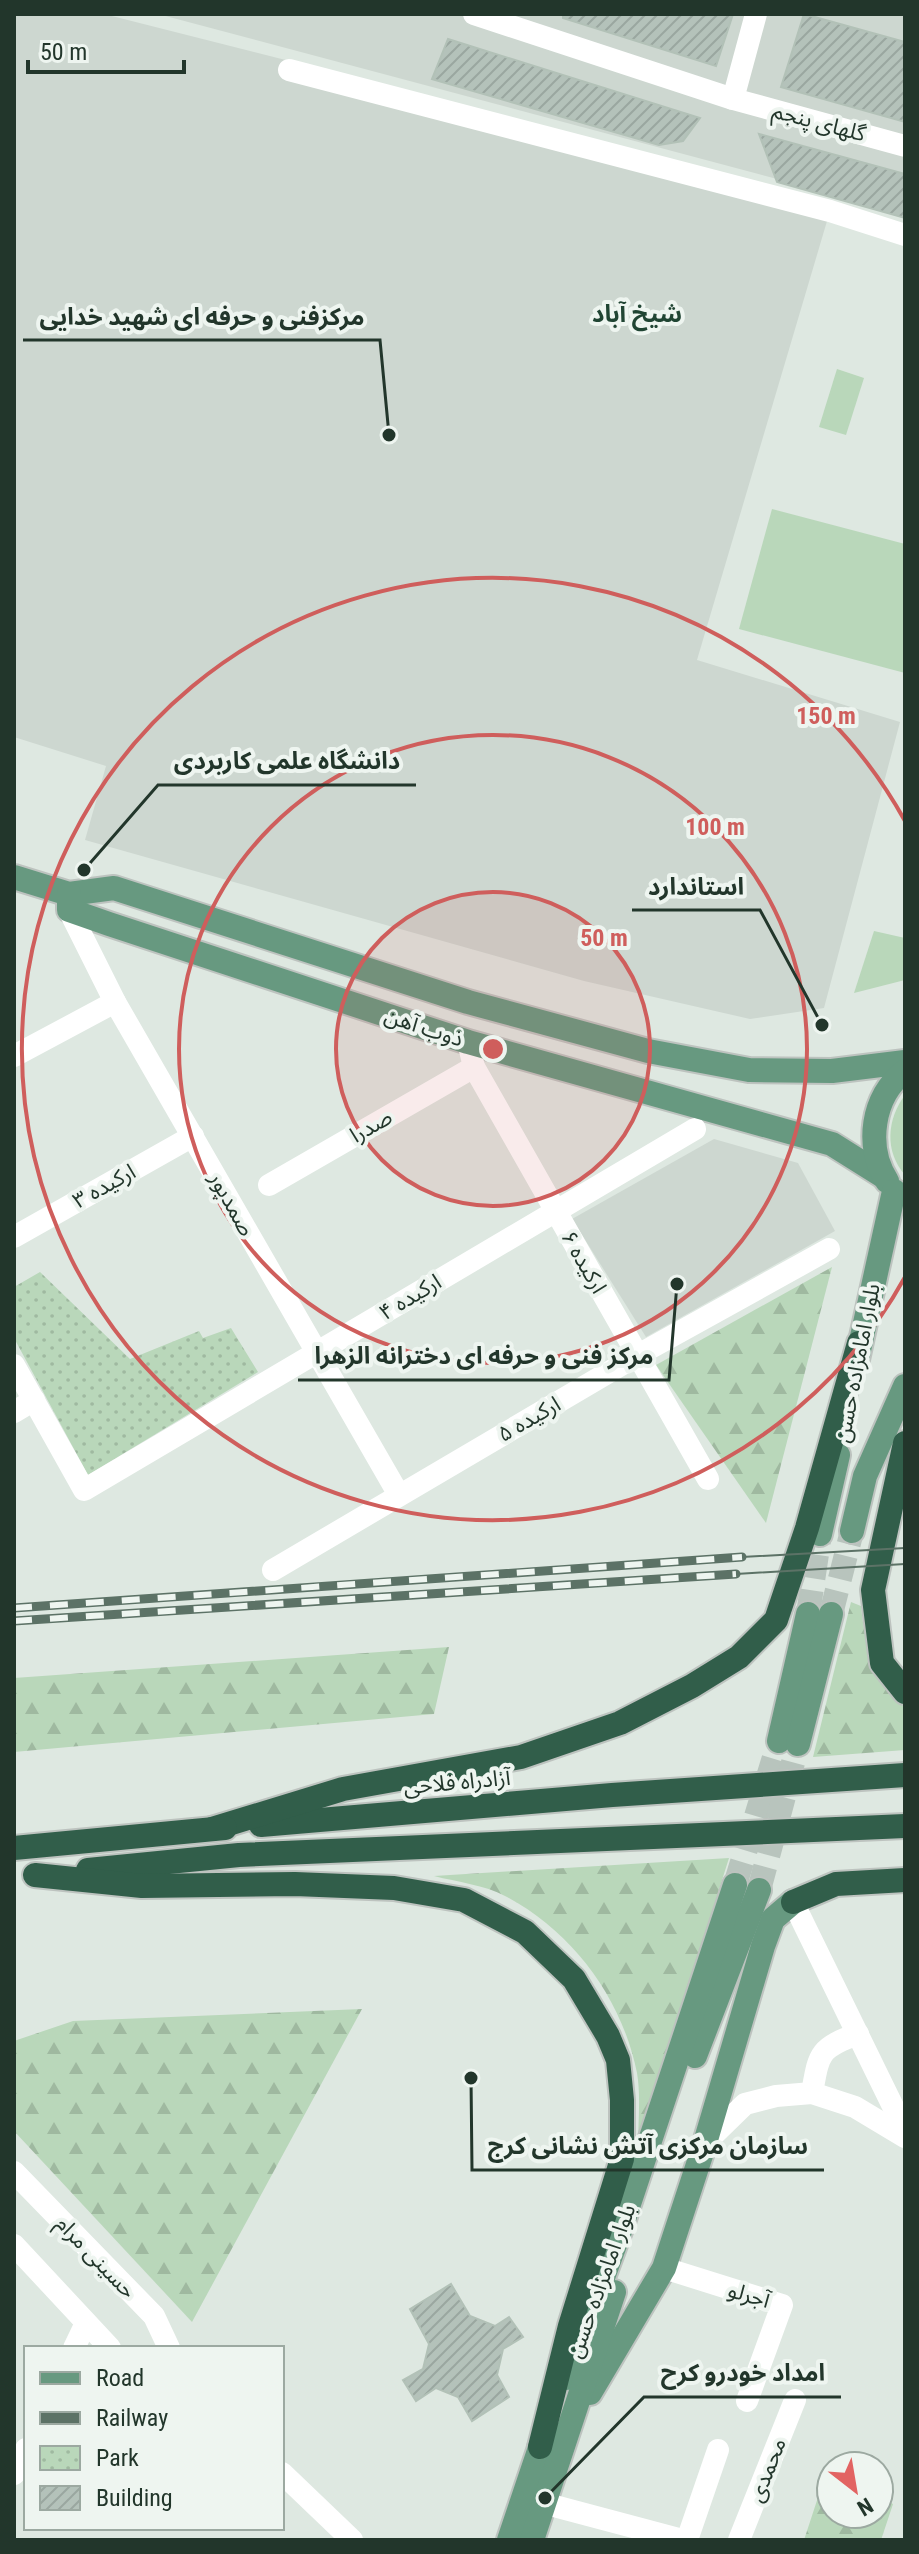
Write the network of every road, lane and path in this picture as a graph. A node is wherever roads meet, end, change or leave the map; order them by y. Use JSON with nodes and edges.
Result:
{"nodes":[{"id":1,"x":474,"y":14,"type":"edge"},
{"id":2,"x":756,"y":14,"type":"edge"},
{"id":3,"x":289,"y":70,"type":"dead end"},
{"id":4,"x":733,"y":99,"type":"junction"},
{"id":5,"x":905,"y":146,"type":"edge"},
{"id":6,"x":905,"y":235,"type":"edge"},
{"id":7,"x":14,"y":877,"type":"edge"},
{"id":8,"x":69,"y":902,"type":"junction"},
{"id":9,"x":115,"y":1002,"type":"junction"},
{"id":10,"x":468,"y":1002,"type":"junction"},
{"id":11,"x":468,"y":1042,"type":"junction"},
{"id":12,"x":14,"y":1056,"type":"edge"},
{"id":13,"x":905,"y":1062,"type":"edge"},
{"id":14,"x":474,"y":1067,"type":"junction"},
{"id":15,"x":905,"y":1071,"type":"edge"},
{"id":16,"x":695,"y":1129,"type":"dead end"},
{"id":17,"x":193,"y":1136,"type":"junction"},
{"id":18,"x":269,"y":1185,"type":"dead end"},
{"id":19,"x":894,"y":1189,"type":"edge"},
{"id":20,"x":554,"y":1211,"type":"junction"},
{"id":21,"x":14,"y":1237,"type":"edge"},
{"id":22,"x":829,"y":1249,"type":"dead end"},
{"id":23,"x":859,"y":1343,"type":"junction"},
{"id":24,"x":316,"y":1353,"type":"junction"},
{"id":25,"x":638,"y":1355,"type":"junction"},
{"id":26,"x":14,"y":1365,"type":"edge"},
{"id":27,"x":905,"y":1386,"type":"edge"},
{"id":28,"x":24,"y":1406,"type":"edge"},
{"id":29,"x":905,"y":1443,"type":"edge"},
{"id":30,"x":708,"y":1479,"type":"dead end"},
{"id":31,"x":399,"y":1495,"type":"junction"},
{"id":32,"x":852,"y":1531,"type":"tunnel mouth"},
{"id":33,"x":820,"y":1534,"type":"tunnel mouth"},
{"id":34,"x":273,"y":1570,"type":"dead end"},
{"id":35,"x":819,"y":1614,"type":"tunnel mouth"},
{"id":36,"x":905,"y":1692,"type":"edge"},
{"id":37,"x":789,"y":1743,"type":"tunnel mouth"},
{"id":38,"x":905,"y":1775,"type":"edge"},
{"id":39,"x":905,"y":1826,"type":"edge"},
{"id":40,"x":212,"y":1829,"type":"junction"},
{"id":41,"x":14,"y":1848,"type":"edge"},
{"id":42,"x":25,"y":1876,"type":"edge"},
{"id":43,"x":905,"y":1880,"type":"edge"},
{"id":44,"x":793,"y":1902,"type":"junction"},
{"id":45,"x":858,"y":2034,"type":"junction"},
{"id":46,"x":812,"y":2093,"type":"junction"},
{"id":47,"x":905,"y":2134,"type":"edge"},
{"id":48,"x":705,"y":2143,"type":"junction"},
{"id":49,"x":14,"y":2172,"type":"edge"},
{"id":50,"x":14,"y":2245,"type":"edge"},
{"id":51,"x":664,"y":2268,"type":"junction"},
{"id":52,"x":86,"y":2323,"type":"junction"},
{"id":53,"x":75,"y":2346,"type":"edge"},
{"id":54,"x":108,"y":2346,"type":"edge"},
{"id":55,"x":168,"y":2346,"type":"edge"},
{"id":56,"x":795,"y":2400,"type":"dead end"},
{"id":57,"x":747,"y":2401,"type":"dead end"},
{"id":58,"x":570,"y":2424,"type":"junction"},
{"id":59,"x":540,"y":2447,"type":"junction"},
{"id":60,"x":718,"y":2450,"type":"dead end"},
{"id":61,"x":24,"y":2453,"type":"edge"},
{"id":62,"x":14,"y":2474,"type":"edge"},
{"id":63,"x":284,"y":2475,"type":"edge"},
{"id":64,"x":543,"y":2503,"type":"junction"},
{"id":65,"x":352,"y":2540,"type":"edge"},
{"id":66,"x":509,"y":2540,"type":"edge"},
{"id":67,"x":532,"y":2540,"type":"edge"},
{"id":68,"x":684,"y":2540,"type":"edge"},
{"id":69,"x":739,"y":2540,"type":"edge"}],
"edges":[{"from":1,"to":4,"type":"street","name":"گلهای پنجم"},
{"from":2,"to":4,"type":"street"},
{"from":3,"to":6,"type":"street"},
{"from":4,"to":5,"type":"street","name":"گلهای پنجم"},
{"from":7,"to":8,"type":"main road","name":"ذوب آهن"},
{"from":8,"to":9,"type":"street","name":"صمدپور"},
{"from":8,"to":10,"type":"main road","name":"ذوب آهن"},
{"from":8,"to":11,"type":"main road","name":"ذوب آهن"},
{"from":9,"to":12,"type":"street"},
{"from":9,"to":17,"type":"street","name":"صمدپور"},
{"from":10,"to":11,"type":"main road"},
{"from":10,"to":13,"type":"main road","name":"ذوب آهن"},
{"from":11,"to":14,"type":"street","name":"ارکیده ۶"},
{"from":11,"to":19,"type":"main road","name":"ذوب آهن"},
{"from":14,"to":18,"type":"street","name":"صدرا"},
{"from":14,"to":20,"type":"street","name":"ارکیده ۶"},
{"from":15,"to":19,"type":"main road"},
{"from":16,"to":20,"type":"street","name":"ارکیده ۴"},
{"from":17,"to":21,"type":"street","name":"ارکیده ۳"},
{"from":17,"to":24,"type":"street","name":"صمدپور"},
{"from":19,"to":23,"type":"main road","name":"بلوار امامزاده حسن"},
{"from":20,"to":24,"type":"street","name":"ارکیده ۴"},
{"from":20,"to":25,"type":"street","name":"ارکیده ۶"},
{"from":22,"to":25,"type":"street","name":"ارکیده ۵"},
{"from":23,"to":33,"type":"main road","name":"بلوار امامزاده حسن"},
{"from":23,"to":40,"type":"highway"},
{"from":24,"to":28,"type":"street","name":"ارکیده ۴"},
{"from":24,"to":31,"type":"street","name":"صمدپور"},
{"from":25,"to":30,"type":"street","name":"ارکیده ۶"},
{"from":25,"to":31,"type":"street","name":"ارکیده ۵"},
{"from":26,"to":28,"type":"street"},
{"from":27,"to":32,"type":"main road","name":"بلوار امامزاده حسن"},
{"from":29,"to":36,"type":"highway"},
{"from":31,"to":34,"type":"street","name":"ارکیده ۵"},
{"from":35,"to":37,"type":"main road"},
{"from":38,"to":40,"type":"highway","name":"آزادراه فلاحی"},
{"from":39,"to":42,"type":"highway"},
{"from":40,"to":41,"type":"highway","name":"آزادراه فلاحی"},
{"from":42,"to":59,"type":"highway"},
{"from":43,"to":44,"type":"highway"},
{"from":44,"to":45,"type":"street"},
{"from":44,"to":48,"type":"main road"},
{"from":45,"to":46,"type":"street"},
{"from":45,"to":47,"type":"street"},
{"from":46,"to":47,"type":"street"},
{"from":46,"to":48,"type":"street"},
{"from":48,"to":51,"type":"main road"},
{"from":49,"to":55,"type":"street","name":"حسینی مرام"},
{"from":50,"to":52,"type":"street"},
{"from":51,"to":57,"type":"street","name":"آجرلو"},
{"from":51,"to":58,"type":"main road"},
{"from":52,"to":53,"type":"street"},
{"from":52,"to":54,"type":"street"},
{"from":56,"to":69,"type":"street","name":"محمدی"},
{"from":58,"to":59,"type":"main road","name":"بلوار امامزاده حسن"},
{"from":58,"to":64,"type":"main road","name":"بلوار امامزاده حسن"},
{"from":59,"to":66,"type":"main road","name":"بلوار امامزاده حسن"},
{"from":60,"to":68,"type":"street"},
{"from":61,"to":62,"type":"street"},
{"from":63,"to":65,"type":"street"},
{"from":64,"to":67,"type":"main road","name":"بلوار امامزاده حسن"},
{"from":64,"to":68,"type":"street"}]}
